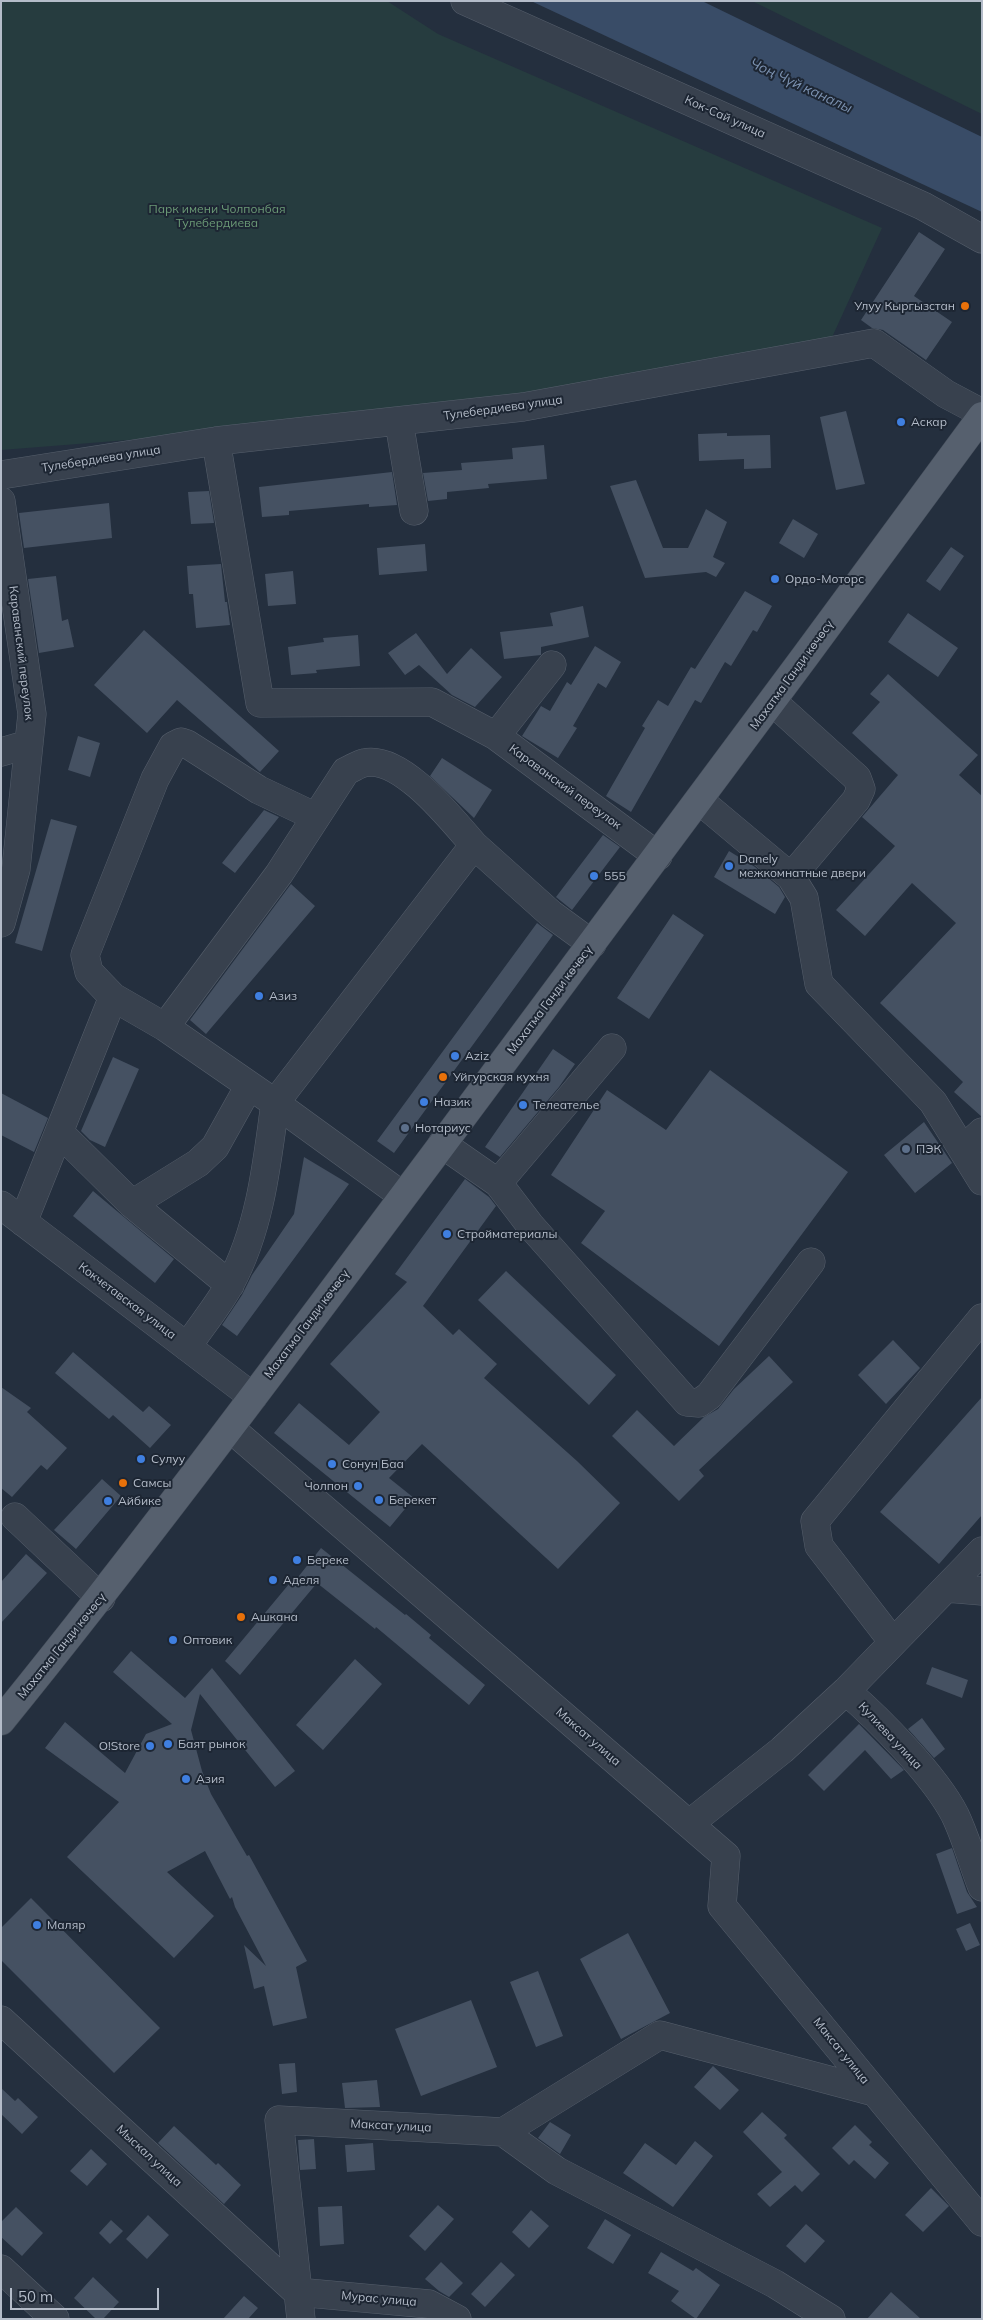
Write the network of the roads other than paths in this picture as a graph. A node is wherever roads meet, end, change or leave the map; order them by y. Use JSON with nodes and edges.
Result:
{"nodes":[{"id":1,"x":465,"y":1,"type":"edge"},
{"id":2,"x":982,"y":239,"type":"edge"},
{"id":3,"x":982,"y":415,"type":"edge"},
{"id":4,"x":399,"y":422,"type":"junction"},
{"id":5,"x":216,"y":441,"type":"junction"},
{"id":6,"x":1,"y":475,"type":"edge"},
{"id":7,"x":1,"y":501,"type":"edge"},
{"id":8,"x":414,"y":511,"type":"dead end"},
{"id":9,"x":552,"y":665,"type":"dead end"},
{"id":10,"x":773,"y":702,"type":"junction"},
{"id":11,"x":496,"y":736,"type":"junction"},
{"id":12,"x":28,"y":744,"type":"junction"},
{"id":13,"x":1,"y":752,"type":"edge"},
{"id":14,"x":700,"y":800,"type":"junction"},
{"id":15,"x":316,"y":817,"type":"junction"},
{"id":16,"x":474,"y":845,"type":"junction"},
{"id":17,"x":658,"y":856,"type":"junction"},
{"id":18,"x":791,"y":878,"type":"junction"},
{"id":19,"x":1,"y":923,"type":"edge"},
{"id":20,"x":592,"y":944,"type":"junction"},
{"id":21,"x":113,"y":997,"type":"junction"},
{"id":22,"x":165,"y":1026,"type":"junction"},
{"id":23,"x":612,"y":1048,"type":"dead end"},
{"id":24,"x":249,"y":1086,"type":"junction"},
{"id":25,"x":275,"y":1103,"type":"junction"},
{"id":26,"x":59,"y":1132,"type":"junction"},
{"id":27,"x":972,"y":1140,"type":"edge"},
{"id":28,"x":442,"y":1144,"type":"junction"},
{"id":29,"x":982,"y":1181,"type":"edge"},
{"id":30,"x":498,"y":1183,"type":"junction"},
{"id":31,"x":403,"y":1196,"type":"junction"},
{"id":32,"x":132,"y":1204,"type":"junction"},
{"id":33,"x":1,"y":1206,"type":"edge"},
{"id":34,"x":23,"y":1222,"type":"junction"},
{"id":35,"x":811,"y":1262,"type":"dead end"},
{"id":36,"x":230,"y":1285,"type":"junction"},
{"id":37,"x":982,"y":1318,"type":"edge"},
{"id":38,"x":187,"y":1347,"type":"junction"},
{"id":39,"x":253,"y":1397,"type":"junction"},
{"id":40,"x":230,"y":1428,"type":"junction"},
{"id":41,"x":15,"y":1517,"type":"dead end"},
{"id":42,"x":982,"y":1551,"type":"edge"},
{"id":43,"x":946,"y":1588,"type":"junction"},
{"id":44,"x":982,"y":1591,"type":"edge"},
{"id":45,"x":101,"y":1598,"type":"junction"},
{"id":46,"x":893,"y":1642,"type":"junction"},
{"id":47,"x":846,"y":1691,"type":"junction"},
{"id":48,"x":1,"y":1721,"type":"edge"},
{"id":49,"x":689,"y":1824,"type":"junction"},
{"id":50,"x":982,"y":1887,"type":"edge"},
{"id":51,"x":1,"y":2020,"type":"edge"},
{"id":52,"x":874,"y":2092,"type":"junction"},
{"id":53,"x":503,"y":2132,"type":"junction"},
{"id":54,"x":982,"y":2222,"type":"edge"},
{"id":55,"x":1,"y":2269,"type":"edge"},
{"id":56,"x":297,"y":2292,"type":"junction"},
{"id":57,"x":55,"y":2319,"type":"edge"},
{"id":58,"x":301,"y":2319,"type":"edge"},
{"id":59,"x":457,"y":2319,"type":"edge"},
{"id":60,"x":831,"y":2319,"type":"edge"}],
"edges":[{"from":1,"to":2,"type":"street","name":"Кок-Сай улица"},
{"from":3,"to":4,"type":"street","name":"Тулебердиева улица"},
{"from":3,"to":10,"type":"main road","name":"Махатма Ганди көчөсү"},
{"from":4,"to":5,"type":"street","name":"Тулебердиева улица"},
{"from":4,"to":8,"type":"street"},
{"from":5,"to":6,"type":"street","name":"Тулебердиева улица"},
{"from":5,"to":11,"type":"street"},
{"from":7,"to":12,"type":"street","name":"Караванский переулок"},
{"from":9,"to":11,"type":"street","name":"Караванский переулок"},
{"from":10,"to":14,"type":"main road","name":"Махатма Ганди көчөсү"},
{"from":10,"to":18,"type":"street"},
{"from":11,"to":17,"type":"street","name":"Караванский переулок"},
{"from":12,"to":13,"type":"street"},
{"from":12,"to":19,"type":"street","name":"Караванский переулок"},
{"from":14,"to":17,"type":"main road","name":"Махатма Ганди көчөсү"},
{"from":14,"to":18,"type":"street"},
{"from":15,"to":16,"type":"street"},
{"from":15,"to":21,"type":"street"},
{"from":15,"to":22,"type":"street"},
{"from":16,"to":20,"type":"street"},
{"from":16,"to":25,"type":"street"},
{"from":17,"to":20,"type":"main road","name":"Махатма Ганди көчөсү"},
{"from":18,"to":27,"type":"street"},
{"from":20,"to":28,"type":"main road","name":"Махатма Ганди көчөсү"},
{"from":21,"to":22,"type":"street"},
{"from":21,"to":26,"type":"street"},
{"from":22,"to":24,"type":"street"},
{"from":23,"to":30,"type":"street"},
{"from":24,"to":25,"type":"street"},
{"from":24,"to":32,"type":"street"},
{"from":25,"to":31,"type":"street"},
{"from":25,"to":36,"type":"street"},
{"from":26,"to":32,"type":"street"},
{"from":26,"to":34,"type":"street"},
{"from":27,"to":29,"type":"street"},
{"from":28,"to":30,"type":"street"},
{"from":28,"to":31,"type":"main road","name":"Махатма Ганди көчөсү"},
{"from":30,"to":35,"type":"street"},
{"from":31,"to":39,"type":"main road","name":"Махатма Ганди көчөсү"},
{"from":32,"to":36,"type":"street"},
{"from":33,"to":34,"type":"street","name":"Кокчетавская улица"},
{"from":34,"to":38,"type":"street","name":"Кокчетавская улица"},
{"from":36,"to":38,"type":"street"},
{"from":37,"to":46,"type":"street"},
{"from":38,"to":39,"type":"street","name":"Кокчетавская улица"},
{"from":39,"to":40,"type":"main road","name":"Махатма Ганди көчөсү"},
{"from":40,"to":45,"type":"main road","name":"Махатма Ганди көчөсү"},
{"from":40,"to":49,"type":"street","name":"Максат улица"},
{"from":41,"to":45,"type":"street"},
{"from":42,"to":43,"type":"street"},
{"from":43,"to":44,"type":"street"},
{"from":43,"to":46,"type":"street"},
{"from":45,"to":48,"type":"main road","name":"Махатма Ганди көчөсү"},
{"from":46,"to":47,"type":"street"},
{"from":47,"to":49,"type":"street"},
{"from":47,"to":50,"type":"street","name":"Кулиева улица"},
{"from":49,"to":52,"type":"street","name":"Максат улица"},
{"from":51,"to":56,"type":"street","name":"Мыскал улица"},
{"from":52,"to":53,"type":"street","name":"Максат улица"},
{"from":52,"to":54,"type":"street","name":"Максат улица"},
{"from":53,"to":56,"type":"street","name":"Максат улица"},
{"from":53,"to":60,"type":"street"},
{"from":55,"to":57,"type":"street"},
{"from":56,"to":58,"type":"street"},
{"from":56,"to":59,"type":"street","name":"Мурас улица"}]}
